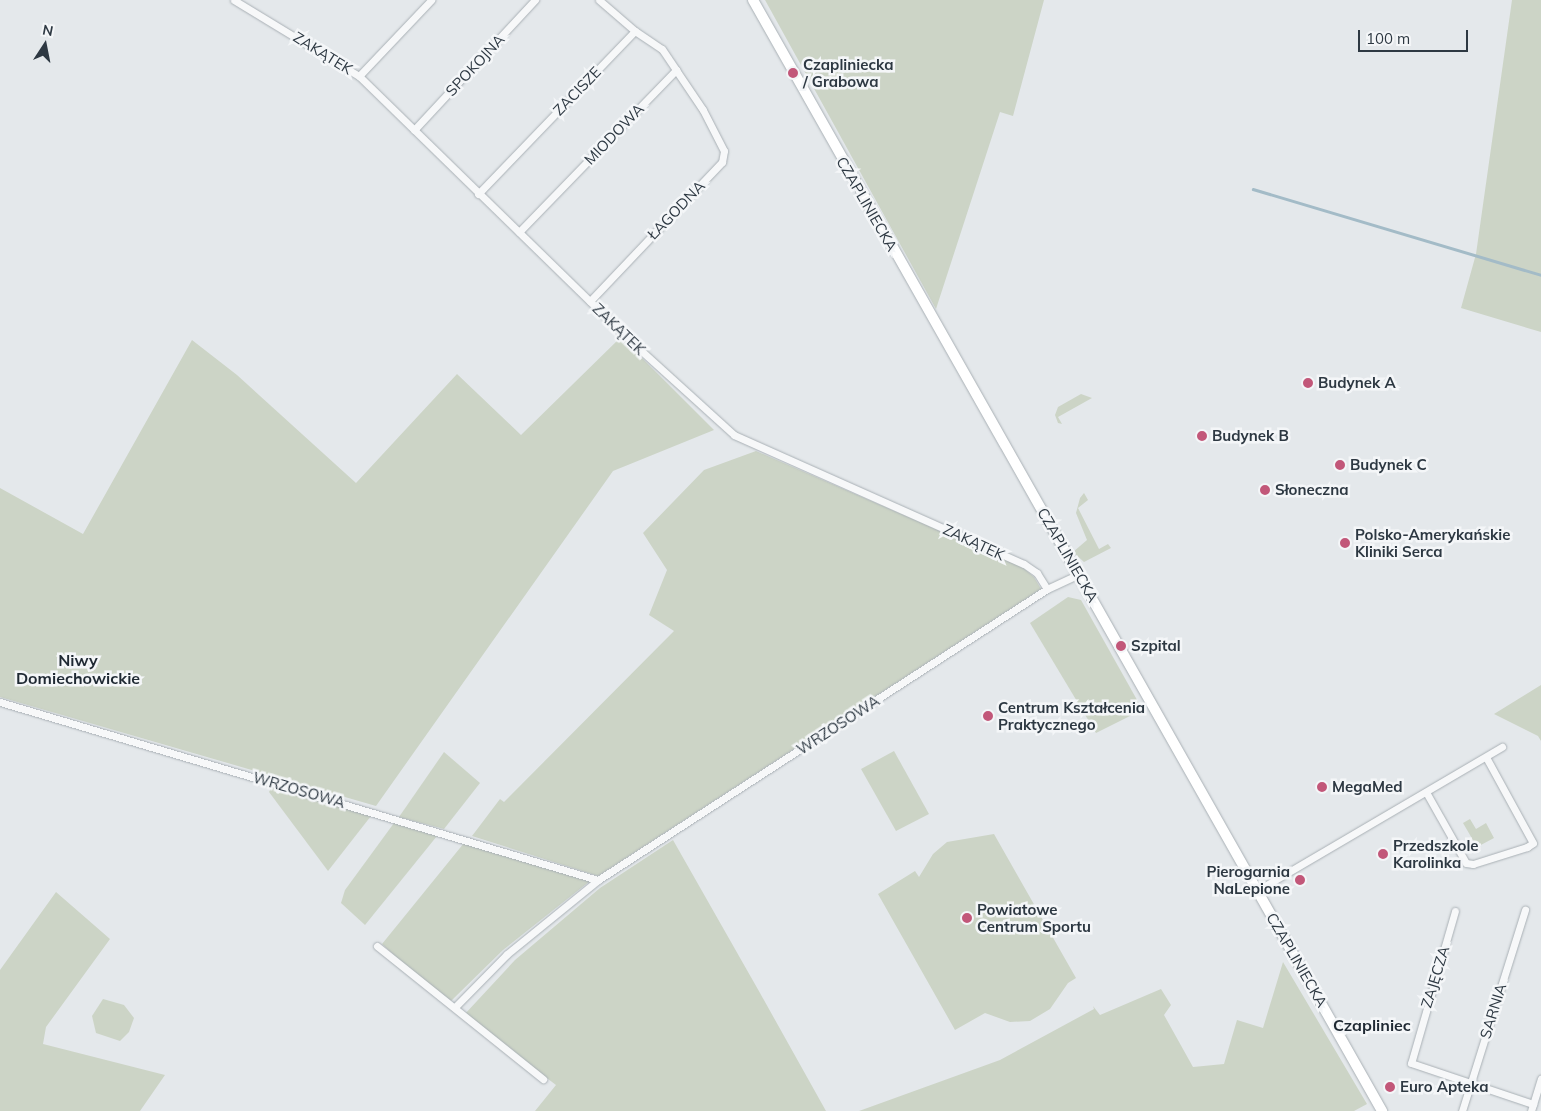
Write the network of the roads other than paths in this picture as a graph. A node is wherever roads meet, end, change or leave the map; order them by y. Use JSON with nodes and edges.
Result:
{"nodes":[{"id":1,"x":234,"y":0,"type":"edge"},
{"id":2,"x":431,"y":0,"type":"edge"},
{"id":3,"x":536,"y":0,"type":"edge"},
{"id":4,"x":599,"y":0,"type":"edge"},
{"id":5,"x":753,"y":0,"type":"edge"},
{"id":6,"x":635,"y":31,"type":"junction"},
{"id":7,"x":676,"y":70,"type":"junction"},
{"id":8,"x":359,"y":76,"type":"junction"},
{"id":9,"x":414,"y":130,"type":"junction"},
{"id":10,"x":478,"y":194,"type":"junction"},
{"id":11,"x":519,"y":232,"type":"junction"},
{"id":12,"x":590,"y":301,"type":"junction"},
{"id":13,"x":1080,"y":574,"type":"junction"},
{"id":14,"x":1047,"y":589,"type":"junction"},
{"id":15,"x":0,"y":702,"type":"edge"},
{"id":16,"x":1502,"y":747,"type":"dead end"},
{"id":17,"x":1486,"y":757,"type":"junction"},
{"id":18,"x":1426,"y":792,"type":"junction"},
{"id":19,"x":598,"y":880,"type":"junction"},
{"id":20,"x":1258,"y":890,"type":"junction"},
{"id":21,"x":1524,"y":910,"type":"dead end"},
{"id":22,"x":1455,"y":911,"type":"dead end"},
{"id":23,"x":377,"y":946,"type":"dead end"},
{"id":24,"x":455,"y":1008,"type":"junction"},
{"id":25,"x":543,"y":1078,"type":"dead end"},
{"id":26,"x":1541,"y":1078,"type":"edge"},
{"id":27,"x":1470,"y":1085,"type":"junction"},
{"id":28,"x":1532,"y":1108,"type":"edge"},
{"id":29,"x":1382,"y":1111,"type":"edge"},
{"id":30,"x":1462,"y":1111,"type":"edge"}],
"edges":[{"from":1,"to":8,"type":"street","name":"ZAKĄTEK"},
{"from":2,"to":8,"type":"street"},
{"from":3,"to":9,"type":"street","name":"SPOKOJNA"},
{"from":4,"to":6,"type":"street"},
{"from":5,"to":13,"type":"main road","name":"CZAPLINIECKA"},
{"from":6,"to":7,"type":"street"},
{"from":6,"to":10,"type":"street","name":"ZACISZE"},
{"from":7,"to":11,"type":"street","name":"MIODOWA"},
{"from":7,"to":12,"type":"street","name":"ŁAGODNA"},
{"from":8,"to":9,"type":"street","name":"ZAKĄTEK"},
{"from":9,"to":10,"type":"street","name":"ZAKĄTEK"},
{"from":10,"to":11,"type":"street","name":"ZAKĄTEK"},
{"from":11,"to":12,"type":"street","name":"ZAKĄTEK"},
{"from":12,"to":14,"type":"street","name":"ZAKĄTEK"},
{"from":13,"to":14,"type":"street","name":"WRZOSOWA"},
{"from":13,"to":20,"type":"main road","name":"CZAPLINIECKA"},
{"from":14,"to":19,"type":"street","name":"WRZOSOWA"},
{"from":15,"to":19,"type":"street","name":"WRZOSOWA"},
{"from":16,"to":17,"type":"street"},
{"from":17,"to":18,"type":"street"},
{"from":17,"to":18,"type":"street"},
{"from":18,"to":20,"type":"street"},
{"from":19,"to":24,"type":"street","name":"WRZOSOWA"},
{"from":20,"to":29,"type":"main road","name":"CZAPLINIECKA"},
{"from":21,"to":27,"type":"street","name":"SARNIA"},
{"from":22,"to":27,"type":"street","name":"ZAJĘCZA"},
{"from":23,"to":24,"type":"street"},
{"from":24,"to":25,"type":"street"},
{"from":26,"to":28,"type":"street"},
{"from":27,"to":28,"type":"street","name":"ZAJĘCZA"},
{"from":27,"to":30,"type":"street","name":"SARNIA"}]}
